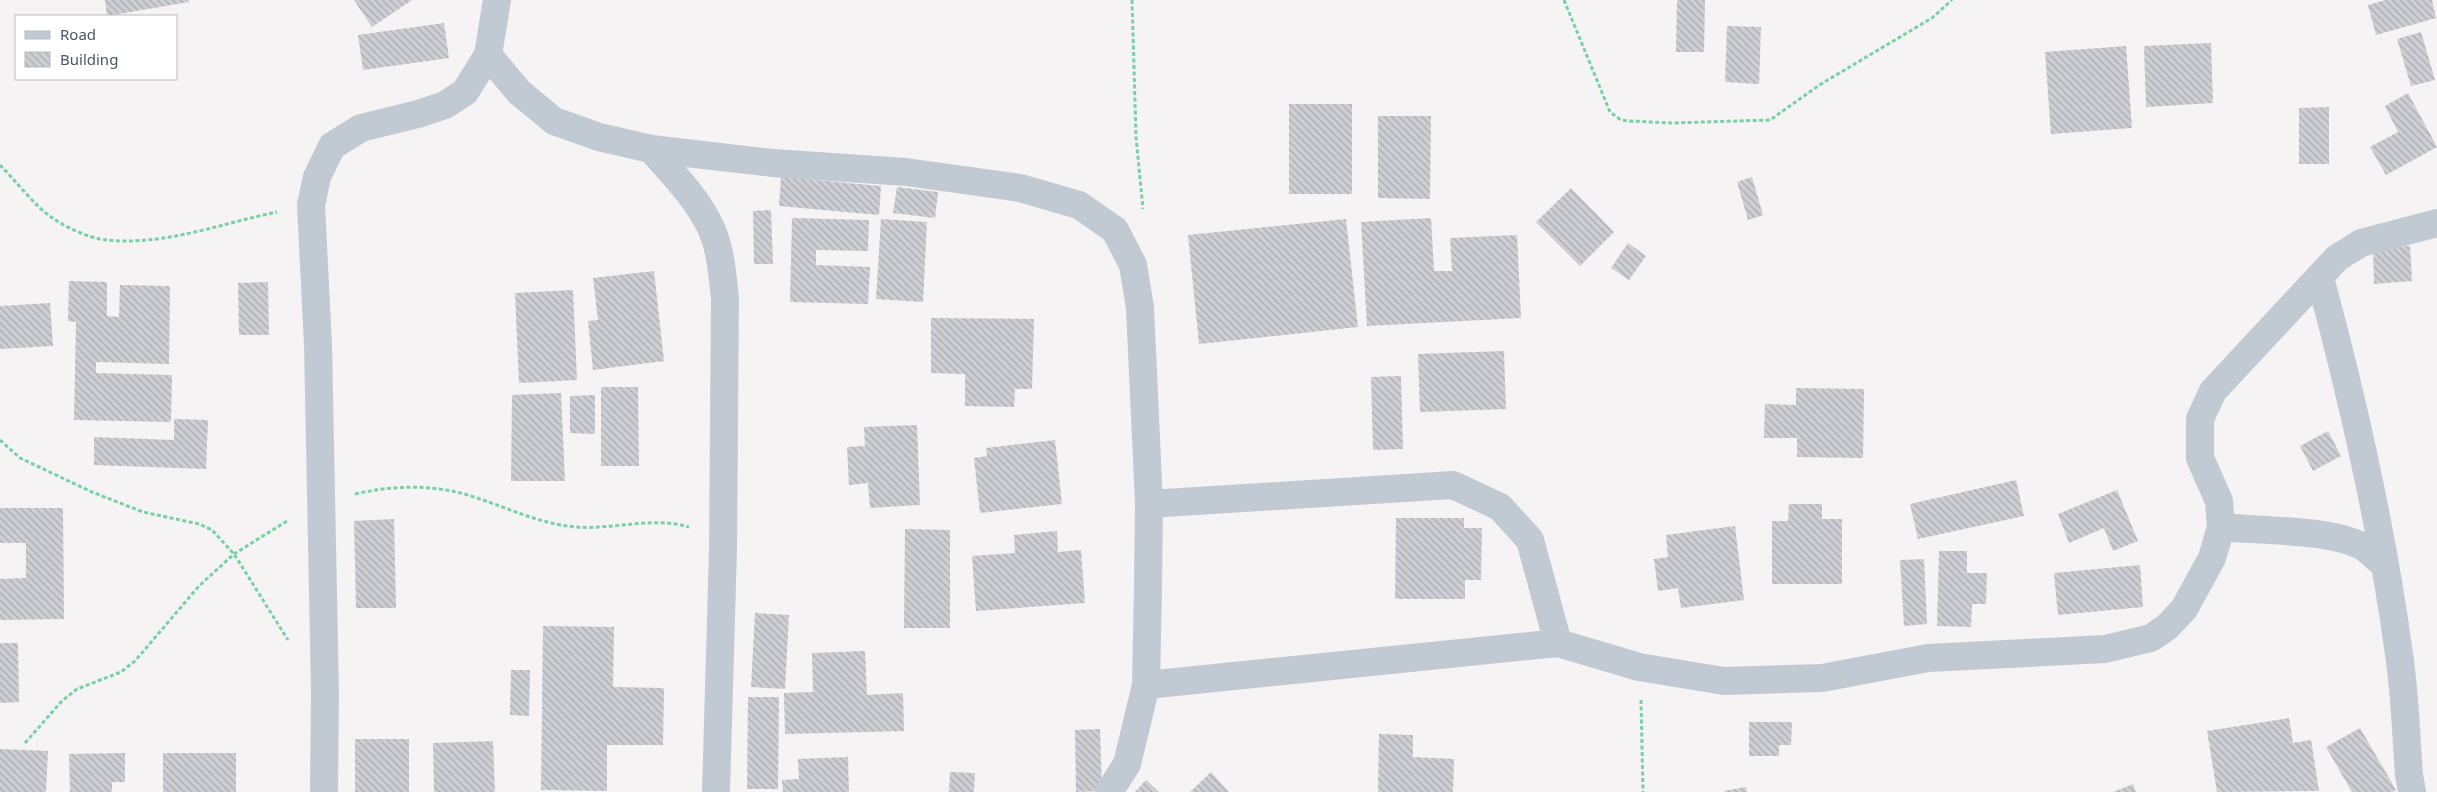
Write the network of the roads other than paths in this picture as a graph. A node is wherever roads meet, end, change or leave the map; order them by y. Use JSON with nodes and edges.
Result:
{"nodes":[{"id":1,"x":497,"y":0,"type":"edge"},
{"id":2,"x":488,"y":55,"type":"junction"},
{"id":3,"x":651,"y":148,"type":"junction"},
{"id":4,"x":2437,"y":223,"type":"edge"},
{"id":5,"x":2320,"y":278,"type":"junction"},
{"id":6,"x":1149,"y":504,"type":"junction"},
{"id":7,"x":2221,"y":528,"type":"junction"},
{"id":8,"x":2384,"y":564,"type":"junction"},
{"id":9,"x":1558,"y":643,"type":"junction"},
{"id":10,"x":1146,"y":685,"type":"junction"},
{"id":11,"x":324,"y":792,"type":"edge"},
{"id":12,"x":716,"y":792,"type":"edge"},
{"id":13,"x":1110,"y":792,"type":"edge"},
{"id":14,"x":2412,"y":792,"type":"edge"}],
"edges":[{"from":1,"to":2,"type":"street"},
{"from":2,"to":3,"type":"street"},
{"from":2,"to":11,"type":"street"},
{"from":3,"to":6,"type":"street"},
{"from":3,"to":12,"type":"street"},
{"from":4,"to":5,"type":"street"},
{"from":5,"to":7,"type":"street"},
{"from":5,"to":8,"type":"street"},
{"from":6,"to":9,"type":"street"},
{"from":6,"to":10,"type":"street"},
{"from":7,"to":8,"type":"street"},
{"from":7,"to":9,"type":"street"},
{"from":8,"to":14,"type":"street"},
{"from":9,"to":10,"type":"street"},
{"from":10,"to":13,"type":"street"}]}
